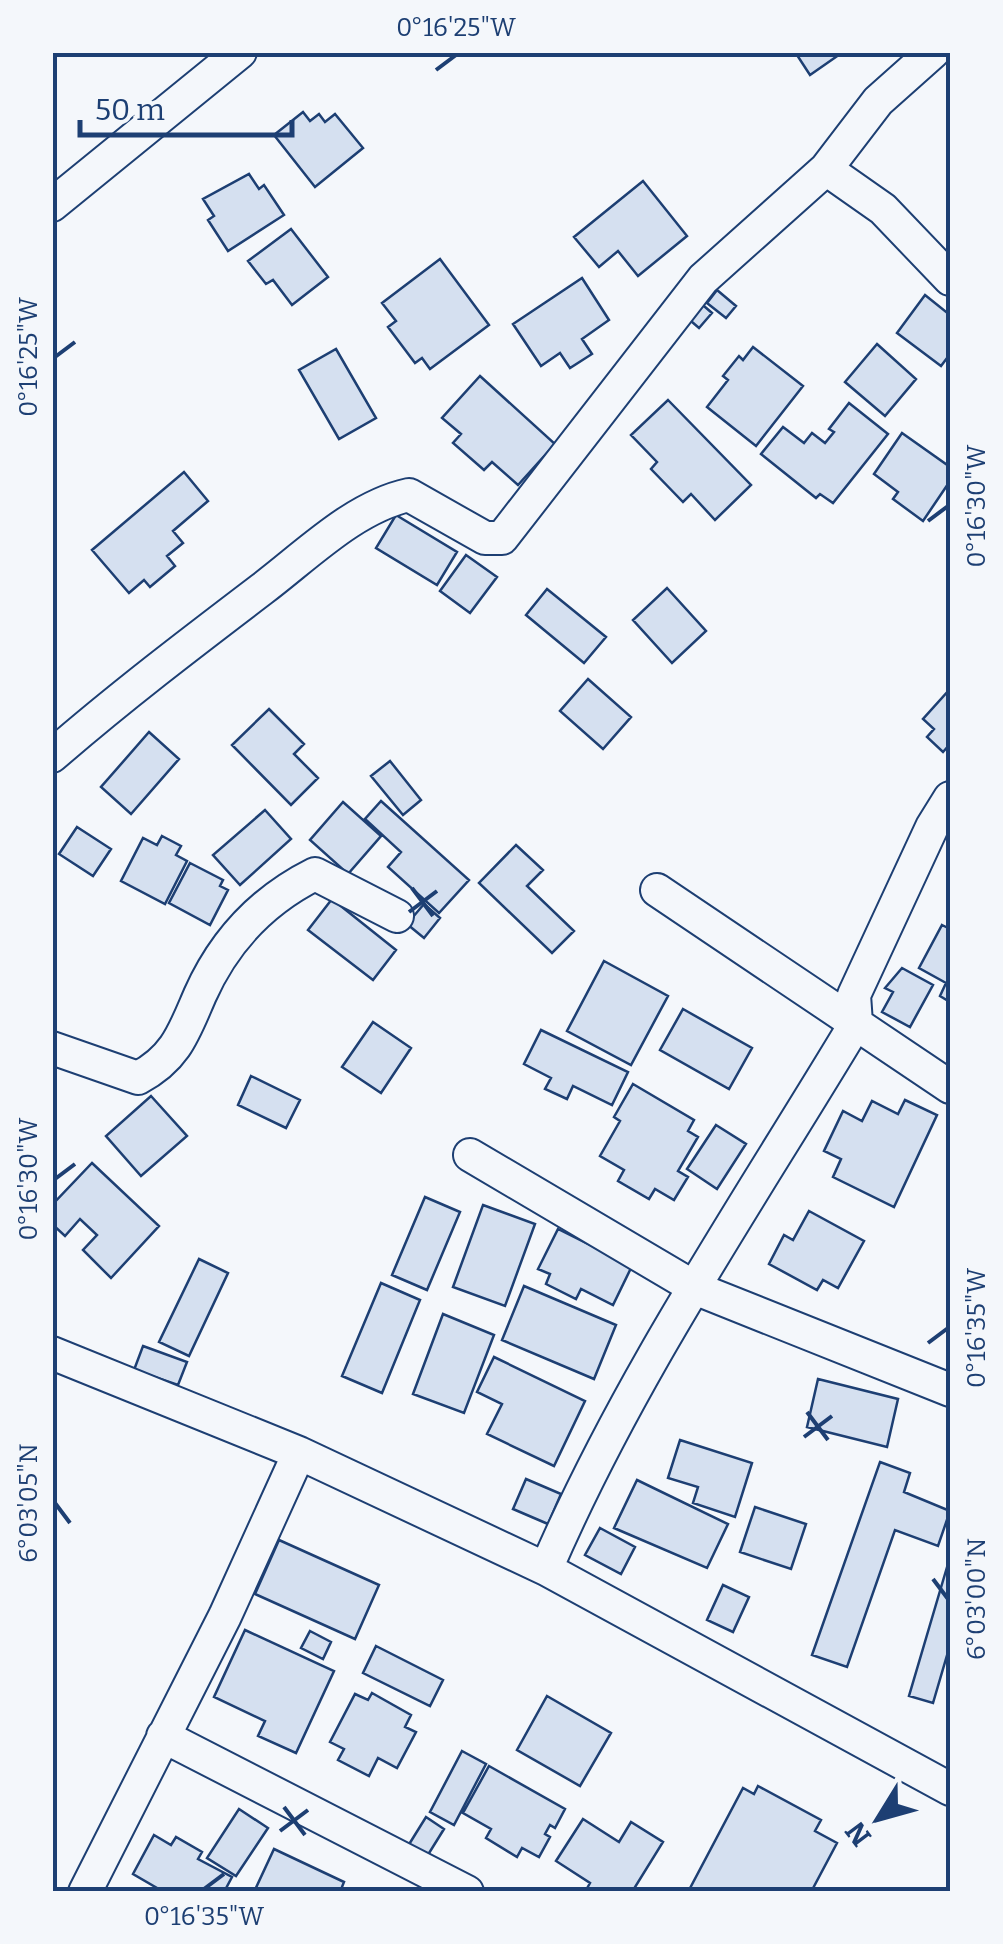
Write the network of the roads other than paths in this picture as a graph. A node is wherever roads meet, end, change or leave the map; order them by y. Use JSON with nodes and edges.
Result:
{"nodes":[{"id":1,"x":240,"y":52,"type":"edge"},
{"id":2,"x":933,"y":52,"type":"edge"},
{"id":3,"x":826,"y":169,"type":"junction"},
{"id":4,"x":52,"y":204,"type":"edge"},
{"id":5,"x":950,"y":279,"type":"edge"},
{"id":6,"x":52,"y":756,"type":"edge"},
{"id":7,"x":950,"y":798,"type":"edge"},
{"id":8,"x":657,"y":890,"type":"dead end"},
{"id":9,"x":397,"y":916,"type":"dead end"},
{"id":10,"x":856,"y":1022,"type":"junction"},
{"id":11,"x":52,"y":1048,"type":"edge"},
{"id":12,"x":950,"y":1088,"type":"edge"},
{"id":13,"x":470,"y":1155,"type":"dead end"},
{"id":14,"x":696,"y":1288,"type":"junction"},
{"id":15,"x":52,"y":1352,"type":"edge"},
{"id":16,"x":950,"y":1390,"type":"edge"},
{"id":17,"x":299,"y":1453,"type":"junction"},
{"id":18,"x":546,"y":1569,"type":"junction"},
{"id":19,"x":163,"y":1736,"type":"junction"},
{"id":20,"x":950,"y":1789,"type":"edge"},
{"id":21,"x":86,"y":1892,"type":"edge"},
{"id":22,"x":468,"y":1892,"type":"edge"}],
"edges":[{"from":1,"to":4,"type":"street"},
{"from":2,"to":3,"type":"street"},
{"from":3,"to":5,"type":"street"},
{"from":3,"to":6,"type":"street"},
{"from":7,"to":10,"type":"street"},
{"from":8,"to":10,"type":"street"},
{"from":9,"to":11,"type":"street"},
{"from":10,"to":12,"type":"street"},
{"from":10,"to":14,"type":"street"},
{"from":13,"to":14,"type":"street"},
{"from":14,"to":16,"type":"street"},
{"from":14,"to":18,"type":"street"},
{"from":15,"to":17,"type":"street"},
{"from":17,"to":18,"type":"street"},
{"from":17,"to":19,"type":"street"},
{"from":18,"to":20,"type":"street"},
{"from":19,"to":21,"type":"street"},
{"from":19,"to":22,"type":"street"}]}
